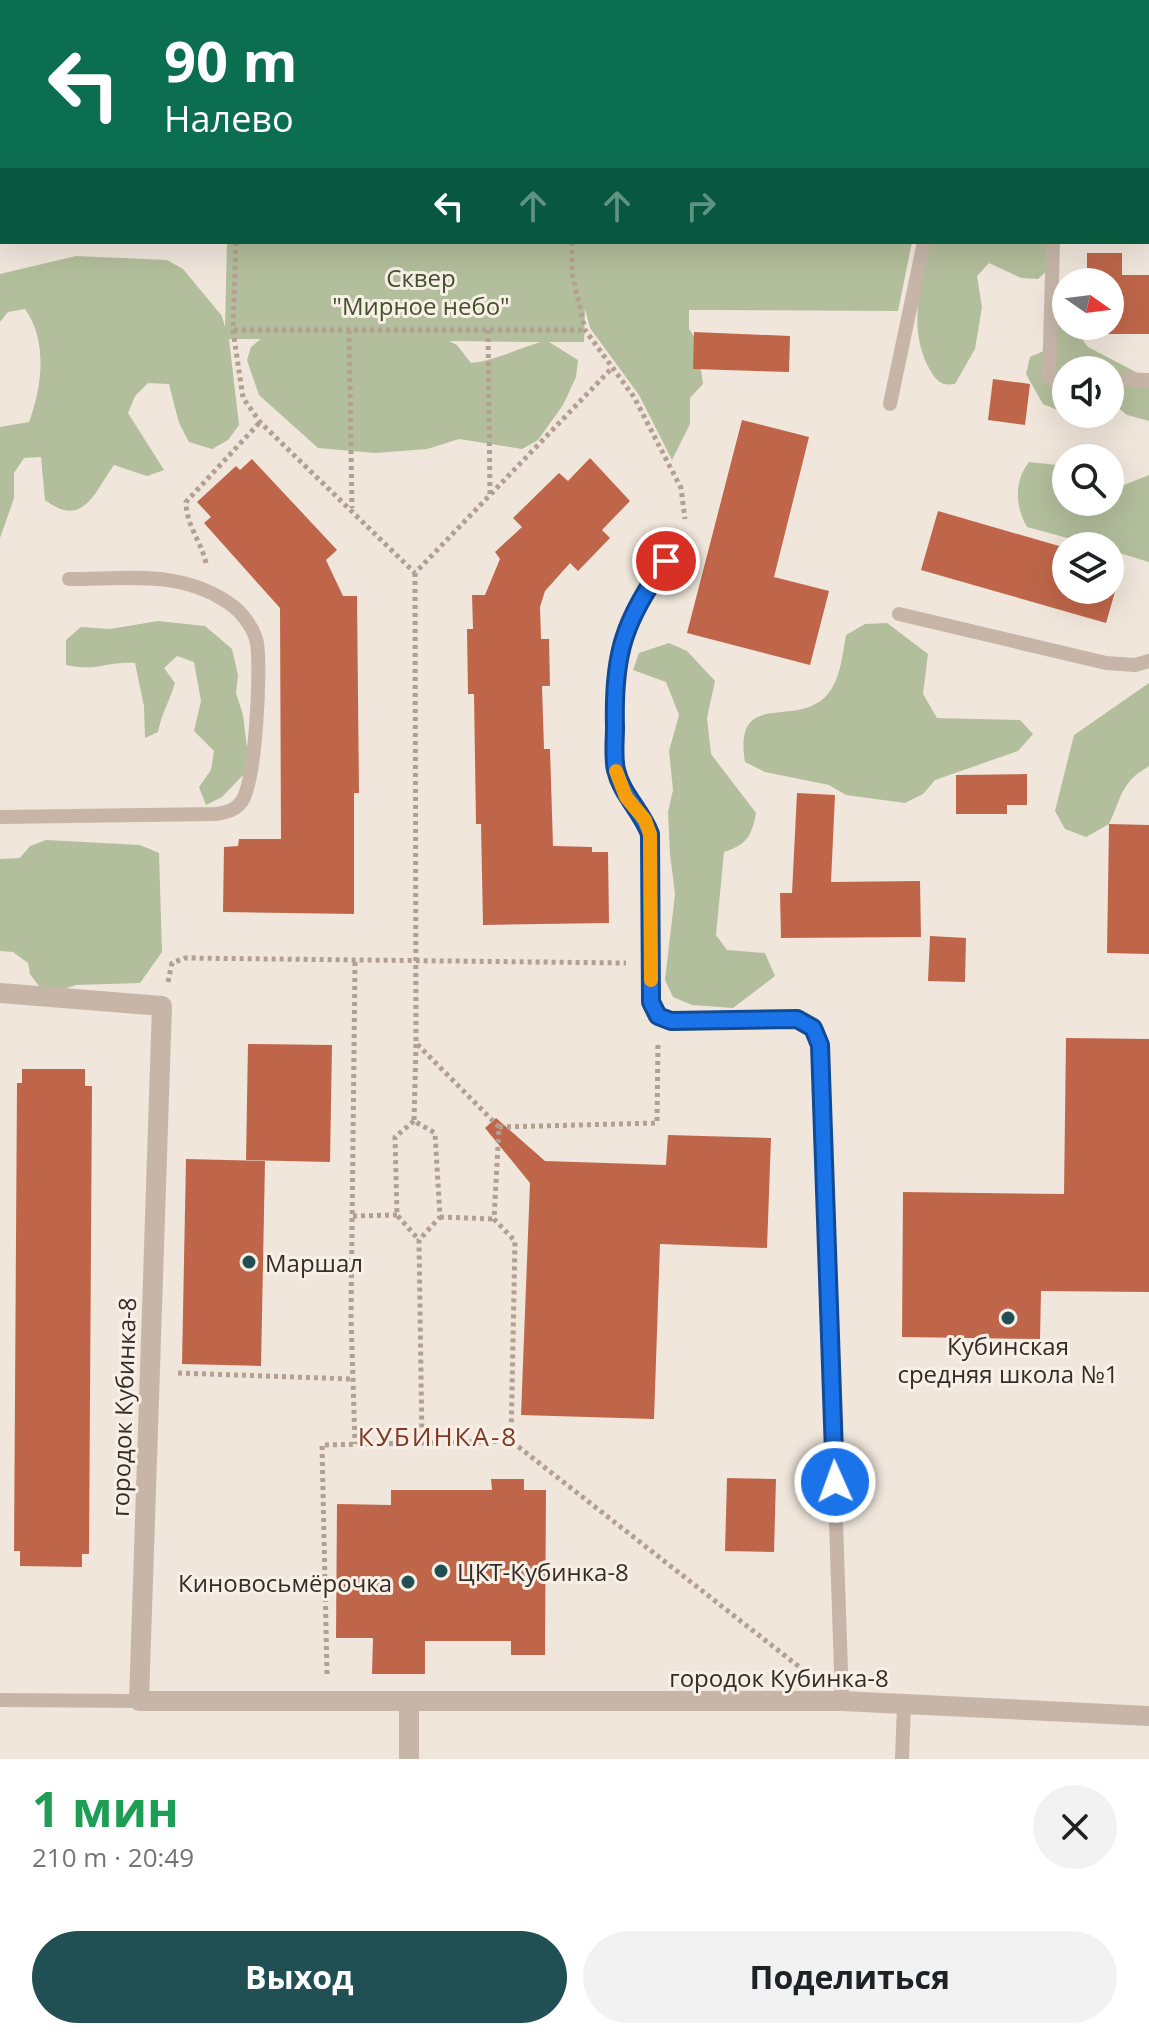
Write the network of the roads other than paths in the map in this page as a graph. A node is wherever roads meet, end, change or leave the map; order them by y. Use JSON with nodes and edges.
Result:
{"nodes":[{"id":1,"x":924,"y":244,"type":"edge"},
{"id":2,"x":1053,"y":244,"type":"edge"},
{"id":3,"x":1052,"y":378,"type":"edge"},
{"id":4,"x":1124,"y":379,"type":"edge"},
{"id":5,"x":1149,"y":380,"type":"edge"},
{"id":6,"x":890,"y":404,"type":"dead end"},
{"id":7,"x":680,"y":540,"type":"road end"},
{"id":8,"x":69,"y":579,"type":"dead end"},
{"id":9,"x":899,"y":614,"type":"dead end"},
{"id":10,"x":1149,"y":661,"type":"edge"},
{"id":11,"x":0,"y":817,"type":"edge"},
{"id":12,"x":0,"y":993,"type":"edge"},
{"id":13,"x":0,"y":1700,"type":"edge"},
{"id":14,"x":139,"y":1701,"type":"junction"},
{"id":15,"x":842,"y":1701,"type":"junction"},
{"id":16,"x":409,"y":1704,"type":"junction"},
{"id":17,"x":904,"y":1704,"type":"junction"},
{"id":18,"x":1149,"y":1716,"type":"edge"},
{"id":19,"x":409,"y":1759,"type":"edge"},
{"id":20,"x":902,"y":1759,"type":"edge"}],
"edges":[{"from":1,"to":6,"type":"lane"},
{"from":2,"to":3,"type":"lane"},
{"from":4,"to":5,"type":"lane"},
{"from":7,"to":15,"type":"lane"},
{"from":8,"to":11,"type":"lane"},
{"from":9,"to":10,"type":"lane"},
{"from":12,"to":14,"type":"street","name":"городок Кубинка-8"},
{"from":13,"to":14,"type":"lane"},
{"from":14,"to":16,"type":"street","name":"городок Кубинка-8"},
{"from":15,"to":16,"type":"street","name":"городок Кубинка-8"},
{"from":15,"to":17,"type":"street","name":"городок Кубинка-8"},
{"from":16,"to":19,"type":"street"},
{"from":17,"to":18,"type":"street","name":"городок Кубинка-8"},
{"from":17,"to":20,"type":"lane"}]}
